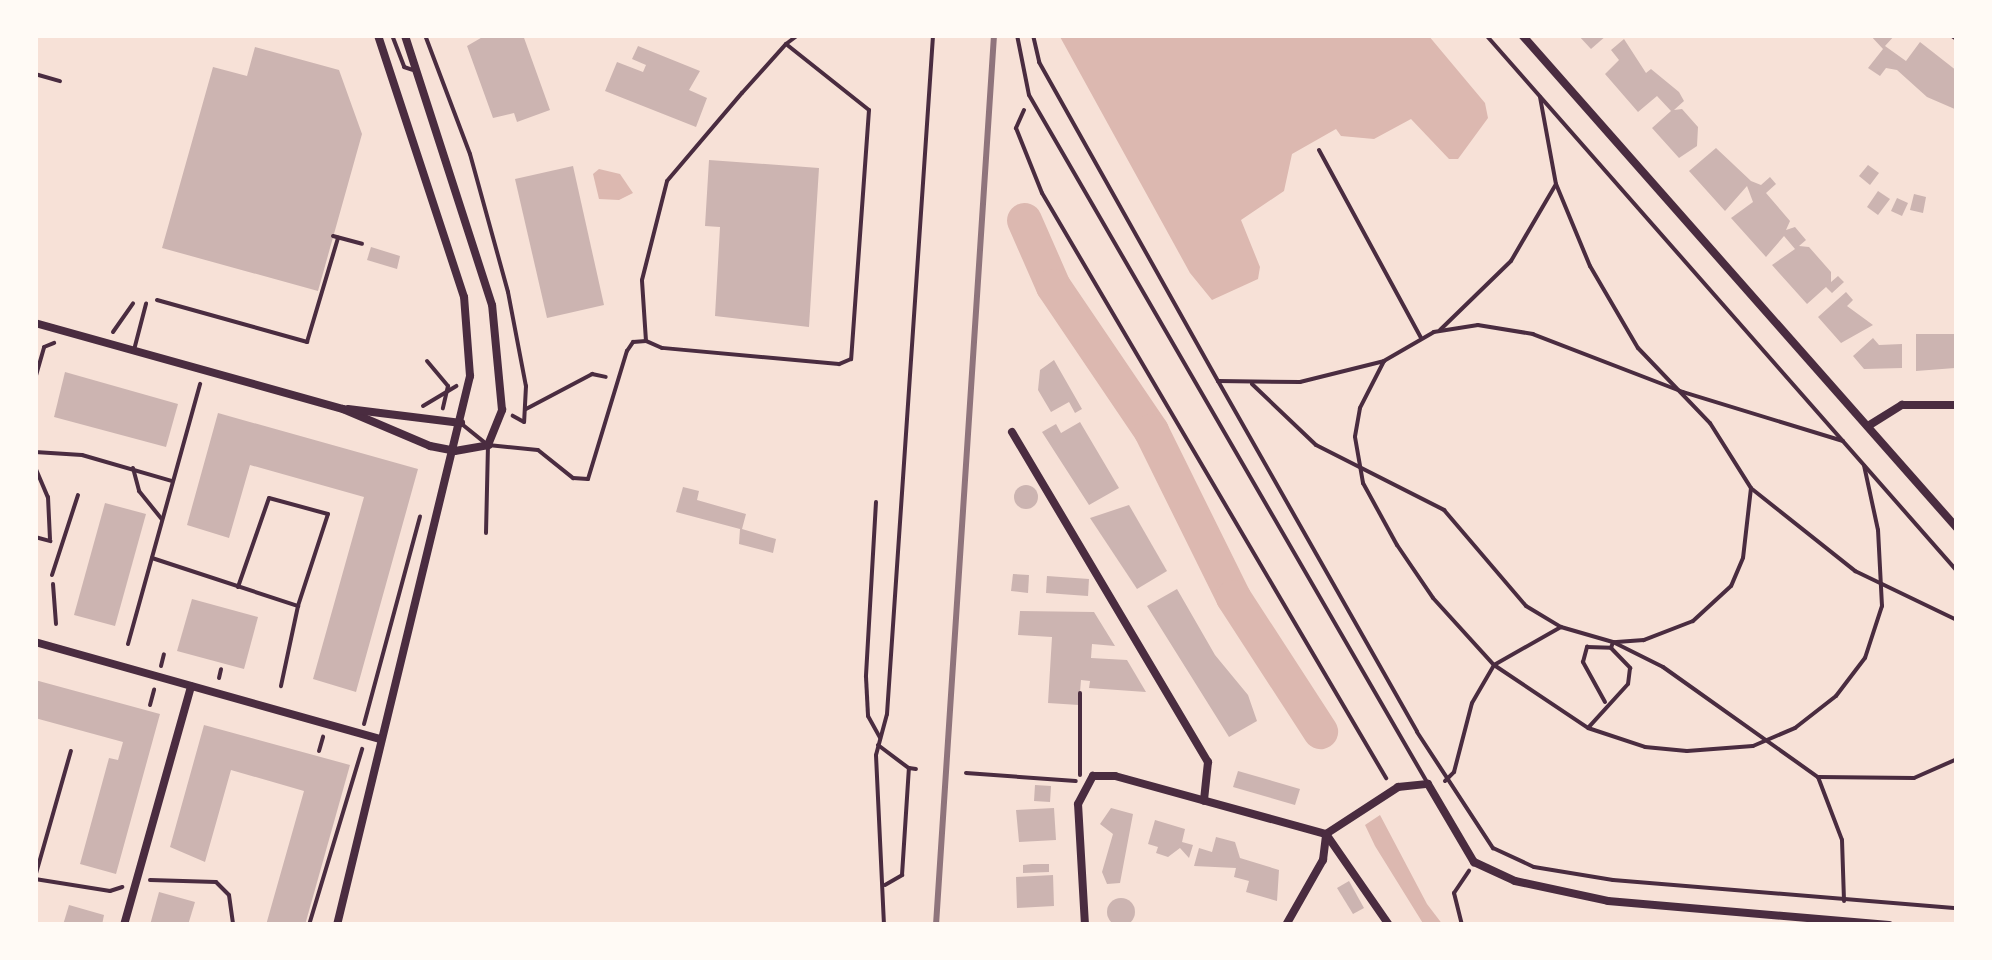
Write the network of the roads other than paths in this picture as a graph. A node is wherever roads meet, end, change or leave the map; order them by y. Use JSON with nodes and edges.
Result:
{"nodes":[{"id":1,"x":378,"y":35,"type":"edge"},
{"id":2,"x":392,"y":35,"type":"edge"},
{"id":3,"x":405,"y":35,"type":"edge"},
{"id":4,"x":798,"y":35,"type":"edge"},
{"id":5,"x":1016,"y":35,"type":"edge"},
{"id":6,"x":1522,"y":35,"type":"edge"},
{"id":7,"x":786,"y":44,"type":"junction"},
{"id":8,"x":418,"y":72,"type":"junction"},
{"id":9,"x":146,"y":304,"type":"dead end"},
{"id":10,"x":35,"y":322,"type":"edge"},
{"id":11,"x":646,"y":340,"type":"junction"},
{"id":12,"x":134,"y":350,"type":"junction"},
{"id":13,"x":1957,"y":405,"type":"edge"},
{"id":14,"x":343,"y":409,"type":"junction"},
{"id":15,"x":461,"y":423,"type":"junction"},
{"id":16,"x":1868,"y":426,"type":"junction"},
{"id":17,"x":1012,"y":432,"type":"dead end"},
{"id":18,"x":488,"y":445,"type":"junction"},
{"id":19,"x":455,"y":450,"type":"junction"},
{"id":20,"x":78,"y":496,"type":"dead end"},
{"id":21,"x":1957,"y":528,"type":"edge"},
{"id":22,"x":486,"y":533,"type":"dead end"},
{"id":23,"x":52,"y":575,"type":"dead end"},
{"id":24,"x":35,"y":642,"type":"edge"},
{"id":25,"x":191,"y":686,"type":"junction"},
{"id":26,"x":379,"y":738,"type":"junction"},
{"id":27,"x":1428,"y":784,"type":"junction"},
{"id":28,"x":1204,"y":800,"type":"junction"},
{"id":29,"x":1326,"y":834,"type":"junction"},
{"id":30,"x":124,"y":925,"type":"edge"},
{"id":31,"x":336,"y":925,"type":"edge"},
{"id":32,"x":1085,"y":925,"type":"edge"},
{"id":33,"x":1286,"y":925,"type":"edge"},
{"id":34,"x":1389,"y":925,"type":"edge"},
{"id":35,"x":1888,"y":925,"type":"edge"}],
"edges":[{"from":1,"to":15,"type":"street"},
{"from":2,"to":8,"type":"lane"},
{"from":3,"to":8,"type":"street"},
{"from":4,"to":7,"type":"lane"},
{"from":5,"to":27,"type":"lane"},
{"from":6,"to":16,"type":"street"},
{"from":7,"to":11,"type":"lane"},
{"from":7,"to":11,"type":"lane"},
{"from":8,"to":18,"type":"street"},
{"from":9,"to":12,"type":"lane"},
{"from":10,"to":12,"type":"street"},
{"from":11,"to":18,"type":"lane"},
{"from":12,"to":14,"type":"street"},
{"from":13,"to":16,"type":"street"},
{"from":14,"to":15,"type":"street"},
{"from":14,"to":19,"type":"street"},
{"from":15,"to":18,"type":"lane"},
{"from":15,"to":19,"type":"street"},
{"from":16,"to":21,"type":"street"},
{"from":17,"to":28,"type":"street"},
{"from":18,"to":19,"type":"street"},
{"from":18,"to":22,"type":"lane"},
{"from":19,"to":26,"type":"street"},
{"from":20,"to":23,"type":"lane"},
{"from":24,"to":25,"type":"street"},
{"from":25,"to":26,"type":"street"},
{"from":25,"to":30,"type":"street"},
{"from":26,"to":31,"type":"street"},
{"from":27,"to":29,"type":"street"},
{"from":27,"to":35,"type":"street"},
{"from":28,"to":29,"type":"street"},
{"from":28,"to":32,"type":"street"},
{"from":29,"to":33,"type":"street"},
{"from":29,"to":34,"type":"street"}]}
